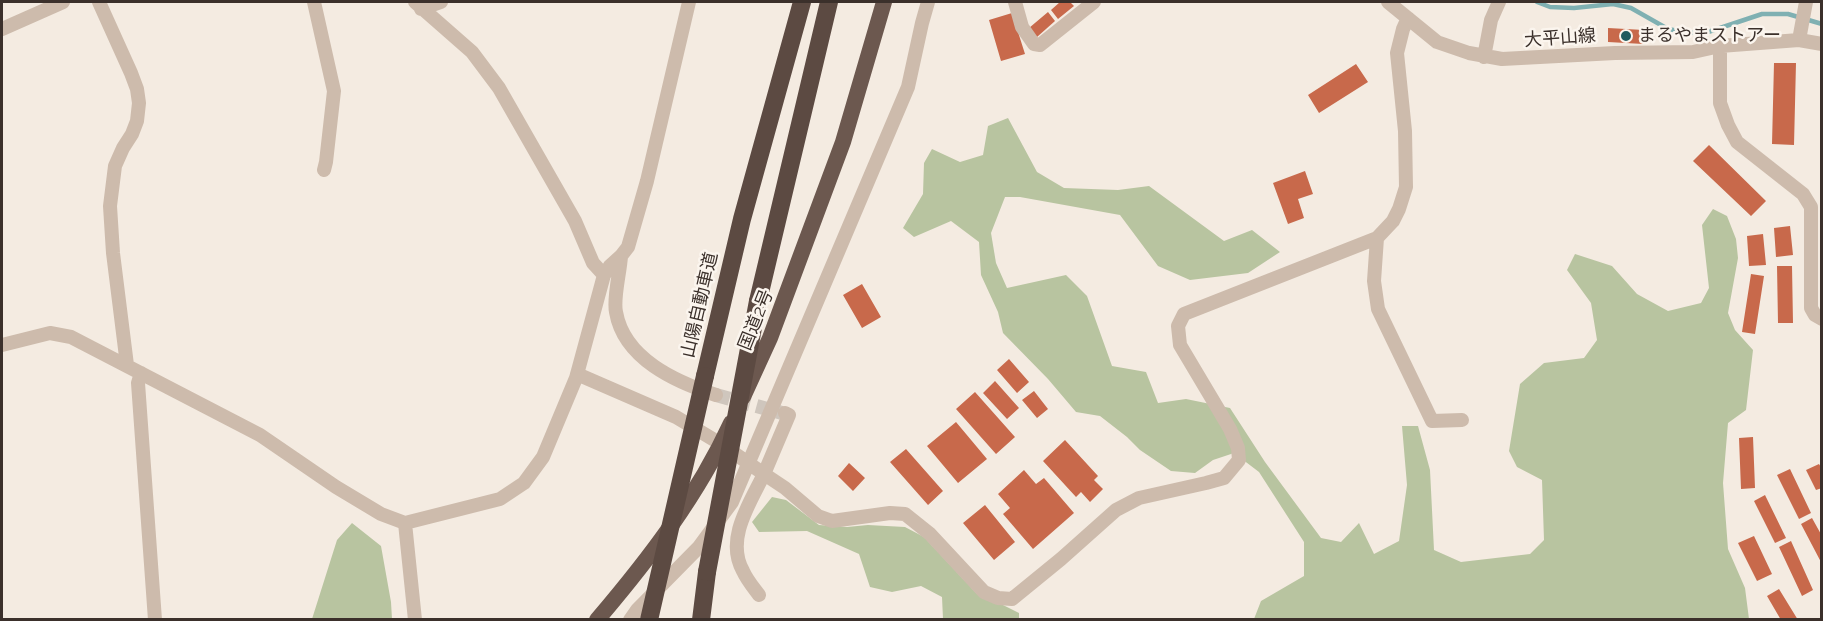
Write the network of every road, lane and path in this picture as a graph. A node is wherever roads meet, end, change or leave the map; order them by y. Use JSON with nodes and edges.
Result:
{"nodes":[{"id":1,"x":63,"y":2,"type":"edge"},
{"id":2,"x":99,"y":2,"type":"edge"},
{"id":3,"x":314,"y":2,"type":"edge"},
{"id":4,"x":441,"y":2,"type":"edge"},
{"id":5,"x":689,"y":2,"type":"edge"},
{"id":6,"x":802,"y":2,"type":"edge"},
{"id":7,"x":829,"y":2,"type":"edge"},
{"id":8,"x":884,"y":2,"type":"edge"},
{"id":9,"x":928,"y":2,"type":"edge"},
{"id":10,"x":1016,"y":2,"type":"edge"},
{"id":11,"x":1094,"y":2,"type":"edge"},
{"id":12,"x":1388,"y":2,"type":"edge"},
{"id":13,"x":1499,"y":2,"type":"edge"},
{"id":14,"x":418,"y":5,"type":"edge"},
{"id":15,"x":1804,"y":12,"type":"edge"},
{"id":16,"x":1408,"y":18,"type":"junction"},
{"id":17,"x":2,"y":28,"type":"edge"},
{"id":18,"x":1799,"y":40,"type":"junction"},
{"id":19,"x":1821,"y":44,"type":"edge"},
{"id":20,"x":1720,"y":46,"type":"junction"},
{"id":21,"x":1484,"y":57,"type":"junction"},
{"id":22,"x":324,"y":170,"type":"dead end"},
{"id":23,"x":1377,"y":238,"type":"junction"},
{"id":24,"x":621,"y":256,"type":"junction"},
{"id":25,"x":604,"y":275,"type":"junction"},
{"id":26,"x":1821,"y":319,"type":"edge"},
{"id":27,"x":2,"y":345,"type":"edge"},
{"id":28,"x":127,"y":365,"type":"junction"},
{"id":29,"x":141,"y":373,"type":"junction"},
{"id":30,"x":577,"y":374,"type":"junction"},
{"id":31,"x":716,"y":395,"type":"tunnel mouth"},
{"id":32,"x":784,"y":413,"type":"dead end"},
{"id":33,"x":1462,"y":420,"type":"dead end"},
{"id":34,"x":722,"y":444,"type":"junction"},
{"id":35,"x":749,"y":464,"type":"junction"},
{"id":36,"x":764,"y":474,"type":"junction"},
{"id":37,"x":405,"y":523,"type":"junction"},
{"id":38,"x":759,"y":595,"type":"dead end"},
{"id":39,"x":155,"y":620,"type":"edge"},
{"id":40,"x":415,"y":620,"type":"edge"},
{"id":41,"x":597,"y":620,"type":"edge"},
{"id":42,"x":630,"y":620,"type":"edge"},
{"id":43,"x":649,"y":620,"type":"edge"},
{"id":44,"x":700,"y":620,"type":"edge"}],
"edges":[{"from":1,"to":17,"type":"street"},
{"from":2,"to":28,"type":"street"},
{"from":3,"to":22,"type":"street"},
{"from":4,"to":14,"type":"street"},
{"from":5,"to":24,"type":"street"},
{"from":6,"to":43,"type":"highway","name":"山陽自動車道","bridge":true},
{"from":7,"to":44,"type":"highway","bridge":true},
{"from":8,"to":34,"type":"highway","name":"国道2号"},
{"from":9,"to":35,"type":"street"},
{"from":10,"to":11,"type":"street"},
{"from":12,"to":16,"type":"street","name":"大平山線"},
{"from":13,"to":21,"type":"street"},
{"from":14,"to":25,"type":"street"},
{"from":15,"to":18,"type":"street"},
{"from":16,"to":21,"type":"street","name":"大平山線"},
{"from":16,"to":23,"type":"street"},
{"from":18,"to":19,"type":"street","name":"大平山線"},
{"from":18,"to":20,"type":"street","name":"大平山線"},
{"from":20,"to":21,"type":"street","name":"大平山線"},
{"from":20,"to":26,"type":"street"},
{"from":23,"to":33,"type":"street"},
{"from":23,"to":36,"type":"street"},
{"from":24,"to":25,"type":"street"},
{"from":24,"to":31,"type":"street"},
{"from":25,"to":30,"type":"street"},
{"from":27,"to":28,"type":"street"},
{"from":28,"to":29,"type":"street"},
{"from":29,"to":37,"type":"street"},
{"from":29,"to":39,"type":"street"},
{"from":30,"to":34,"type":"street"},
{"from":30,"to":37,"type":"street"},
{"from":32,"to":36,"type":"street"},
{"from":34,"to":35,"type":"street"},
{"from":34,"to":41,"type":"highway","name":"国道2号"},
{"from":35,"to":36,"type":"street"},
{"from":35,"to":42,"type":"street"},
{"from":36,"to":38,"type":"street"},
{"from":37,"to":40,"type":"street"}]}
